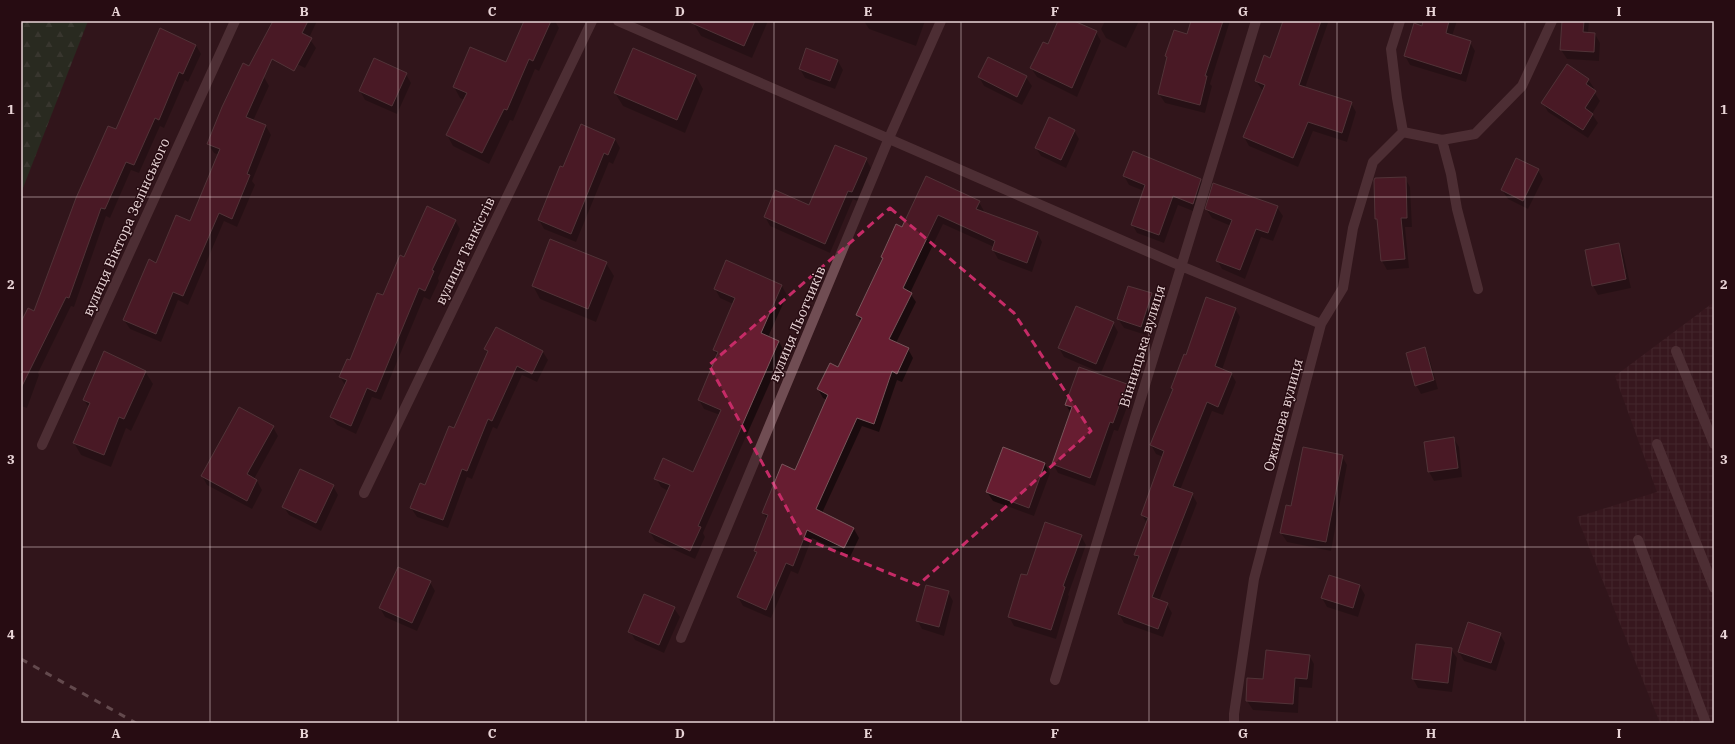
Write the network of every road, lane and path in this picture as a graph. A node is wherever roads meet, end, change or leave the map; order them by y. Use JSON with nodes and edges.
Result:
{"nodes":[{"id":1,"x":235,"y":21,"type":"edge"},
{"id":2,"x":592,"y":21,"type":"edge"},
{"id":3,"x":618,"y":21,"type":"edge"},
{"id":4,"x":941,"y":21,"type":"edge"},
{"id":5,"x":1256,"y":21,"type":"edge"},
{"id":6,"x":1400,"y":21,"type":"edge"},
{"id":7,"x":1552,"y":21,"type":"edge"},
{"id":8,"x":1403,"y":132,"type":"junction"},
{"id":9,"x":889,"y":138,"type":"junction"},
{"id":10,"x":1442,"y":140,"type":"junction"},
{"id":11,"x":1181,"y":266,"type":"junction"},
{"id":12,"x":1478,"y":290,"type":"dead end"},
{"id":13,"x":1321,"y":324,"type":"junction"},
{"id":14,"x":1676,"y":351,"type":"dead end"},
{"id":15,"x":1657,"y":444,"type":"dead end"},
{"id":16,"x":1714,"y":444,"type":"edge"},
{"id":17,"x":42,"y":445,"type":"dead end"},
{"id":18,"x":364,"y":493,"type":"dead end"},
{"id":19,"x":1638,"y":540,"type":"dead end"},
{"id":20,"x":1714,"y":588,"type":"edge"},
{"id":21,"x":681,"y":638,"type":"dead end"},
{"id":22,"x":1055,"y":680,"type":"dead end"},
{"id":23,"x":1234,"y":723,"type":"edge"},
{"id":24,"x":1706,"y":723,"type":"edge"}],
"edges":[{"from":1,"to":17,"type":"street","name":"вулиця Віктора Зелінського"},
{"from":2,"to":18,"type":"street","name":"вулиця Танкістів"},
{"from":3,"to":9,"type":"street"},
{"from":4,"to":9,"type":"street","name":"вулиця Льотчиків"},
{"from":5,"to":11,"type":"street","name":"Вінницька вулиця"},
{"from":6,"to":8,"type":"street"},
{"from":7,"to":10,"type":"street"},
{"from":8,"to":10,"type":"street"},
{"from":8,"to":13,"type":"street","name":"Ожинова вулиця"},
{"from":9,"to":11,"type":"street"},
{"from":9,"to":21,"type":"street","name":"вулиця Льотчиків"},
{"from":10,"to":12,"type":"street"},
{"from":11,"to":13,"type":"street"},
{"from":11,"to":22,"type":"street","name":"Вінницька вулиця"},
{"from":13,"to":23,"type":"street","name":"Ожинова вулиця"},
{"from":14,"to":16,"type":"street"},
{"from":15,"to":20,"type":"street"},
{"from":19,"to":24,"type":"street"}]}
